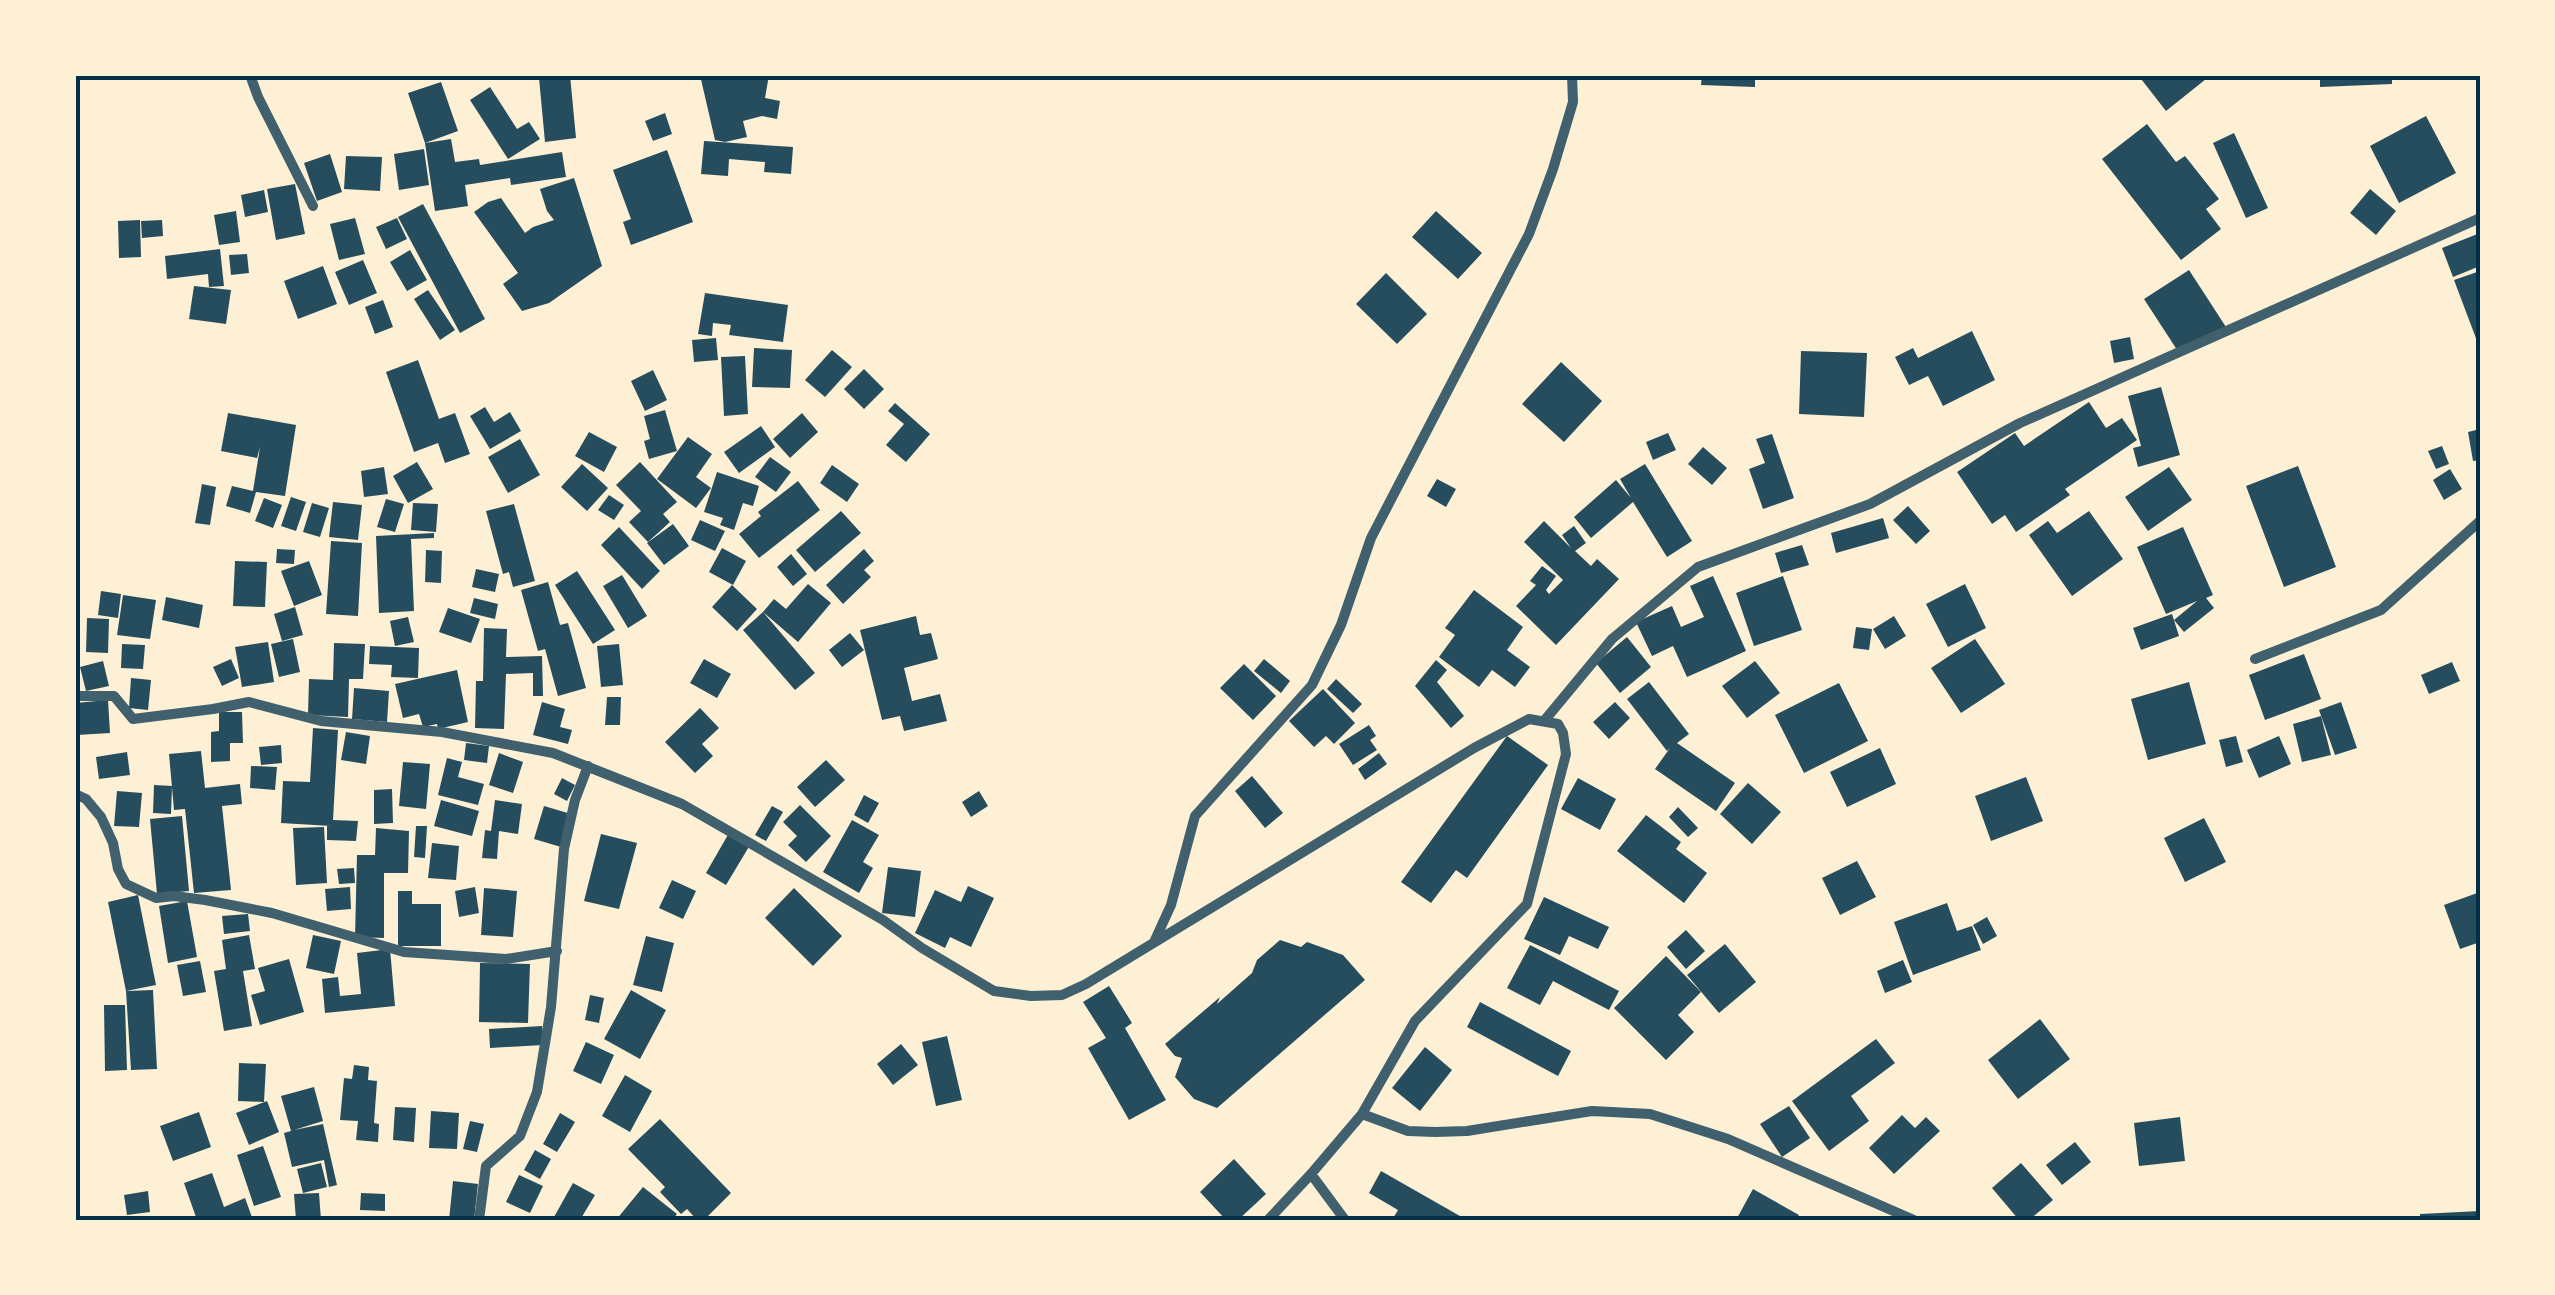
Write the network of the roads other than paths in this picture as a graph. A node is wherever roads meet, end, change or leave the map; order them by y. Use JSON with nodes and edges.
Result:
{"nodes":[{"id":1,"x":250,"y":75,"type":"edge"},
{"id":2,"x":1572,"y":75,"type":"edge"},
{"id":3,"x":312,"y":206,"type":"dead end"},
{"id":4,"x":2480,"y":218,"type":"edge"},
{"id":5,"x":2480,"y":521,"type":"edge"},
{"id":6,"x":2255,"y":659,"type":"dead end"},
{"id":7,"x":75,"y":696,"type":"edge"},
{"id":8,"x":1544,"y":722,"type":"junction"},
{"id":9,"x":588,"y":766,"type":"junction"},
{"id":10,"x":75,"y":794,"type":"edge"},
{"id":11,"x":1154,"y":942,"type":"junction"},
{"id":12,"x":557,"y":951,"type":"junction"},
{"id":13,"x":1362,"y":1114,"type":"junction"},
{"id":14,"x":1311,"y":1174,"type":"junction"},
{"id":15,"x":478,"y":1220,"type":"edge"},
{"id":16,"x":1268,"y":1220,"type":"edge"},
{"id":17,"x":1345,"y":1220,"type":"edge"},
{"id":18,"x":1914,"y":1220,"type":"edge"}],
"edges":[{"from":1,"to":3,"type":"street"},
{"from":2,"to":11,"type":"street"},
{"from":4,"to":8,"type":"street"},
{"from":5,"to":6,"type":"street"},
{"from":7,"to":9,"type":"street"},
{"from":8,"to":11,"type":"street"},
{"from":8,"to":13,"type":"street"},
{"from":9,"to":11,"type":"street"},
{"from":9,"to":12,"type":"street"},
{"from":10,"to":12,"type":"street"},
{"from":12,"to":15,"type":"street"},
{"from":13,"to":14,"type":"street"},
{"from":13,"to":18,"type":"street"},
{"from":14,"to":16,"type":"street"},
{"from":14,"to":17,"type":"street"}]}
